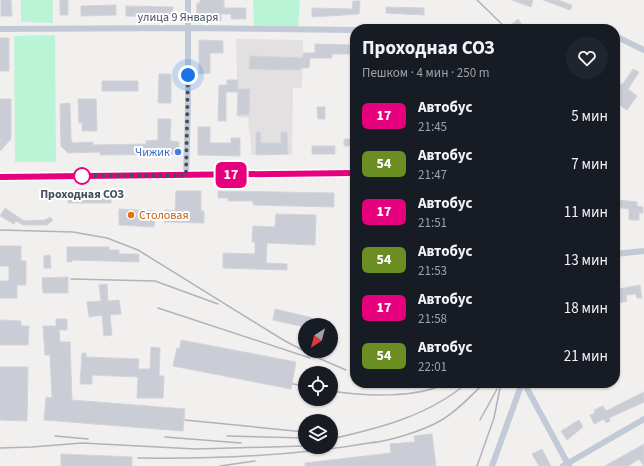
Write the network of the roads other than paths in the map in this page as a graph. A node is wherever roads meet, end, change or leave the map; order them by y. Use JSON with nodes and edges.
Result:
{"nodes":[{"id":1,"x":188,"y":0,"type":"edge"},
{"id":2,"x":187,"y":28,"type":"junction"},
{"id":3,"x":0,"y":29,"type":"edge"},
{"id":4,"x":350,"y":30,"type":"edge"},
{"id":5,"x":620,"y":38,"type":"edge"},
{"id":6,"x":644,"y":50,"type":"edge"},
{"id":7,"x":350,"y":173,"type":"edge"},
{"id":8,"x":186,"y":175,"type":"junction"},
{"id":9,"x":0,"y":177,"type":"edge"},
{"id":10,"x":644,"y":250,"type":"edge"},
{"id":11,"x":620,"y":253,"type":"edge"},
{"id":12,"x":521,"y":388,"type":"edge"},
{"id":13,"x":526,"y":388,"type":"edge"},
{"id":14,"x":644,"y":419,"type":"edge"},
{"id":15,"x":567,"y":465,"type":"edge"},
{"id":16,"x":492,"y":466,"type":"edge"}],
"edges":[{"from":1,"to":2,"type":"street"},
{"from":2,"to":3,"type":"street","name":"улица 9 Января"},
{"from":2,"to":4,"type":"street","name":"улица 9 Января"},
{"from":2,"to":8,"type":"street"},
{"from":5,"to":6,"type":"street"},
{"from":7,"to":8,"type":"street"},
{"from":8,"to":9,"type":"street"},
{"from":10,"to":11,"type":"street"},
{"from":12,"to":16,"type":"street"},
{"from":13,"to":15,"type":"street"},
{"from":14,"to":15,"type":"street"}]}
